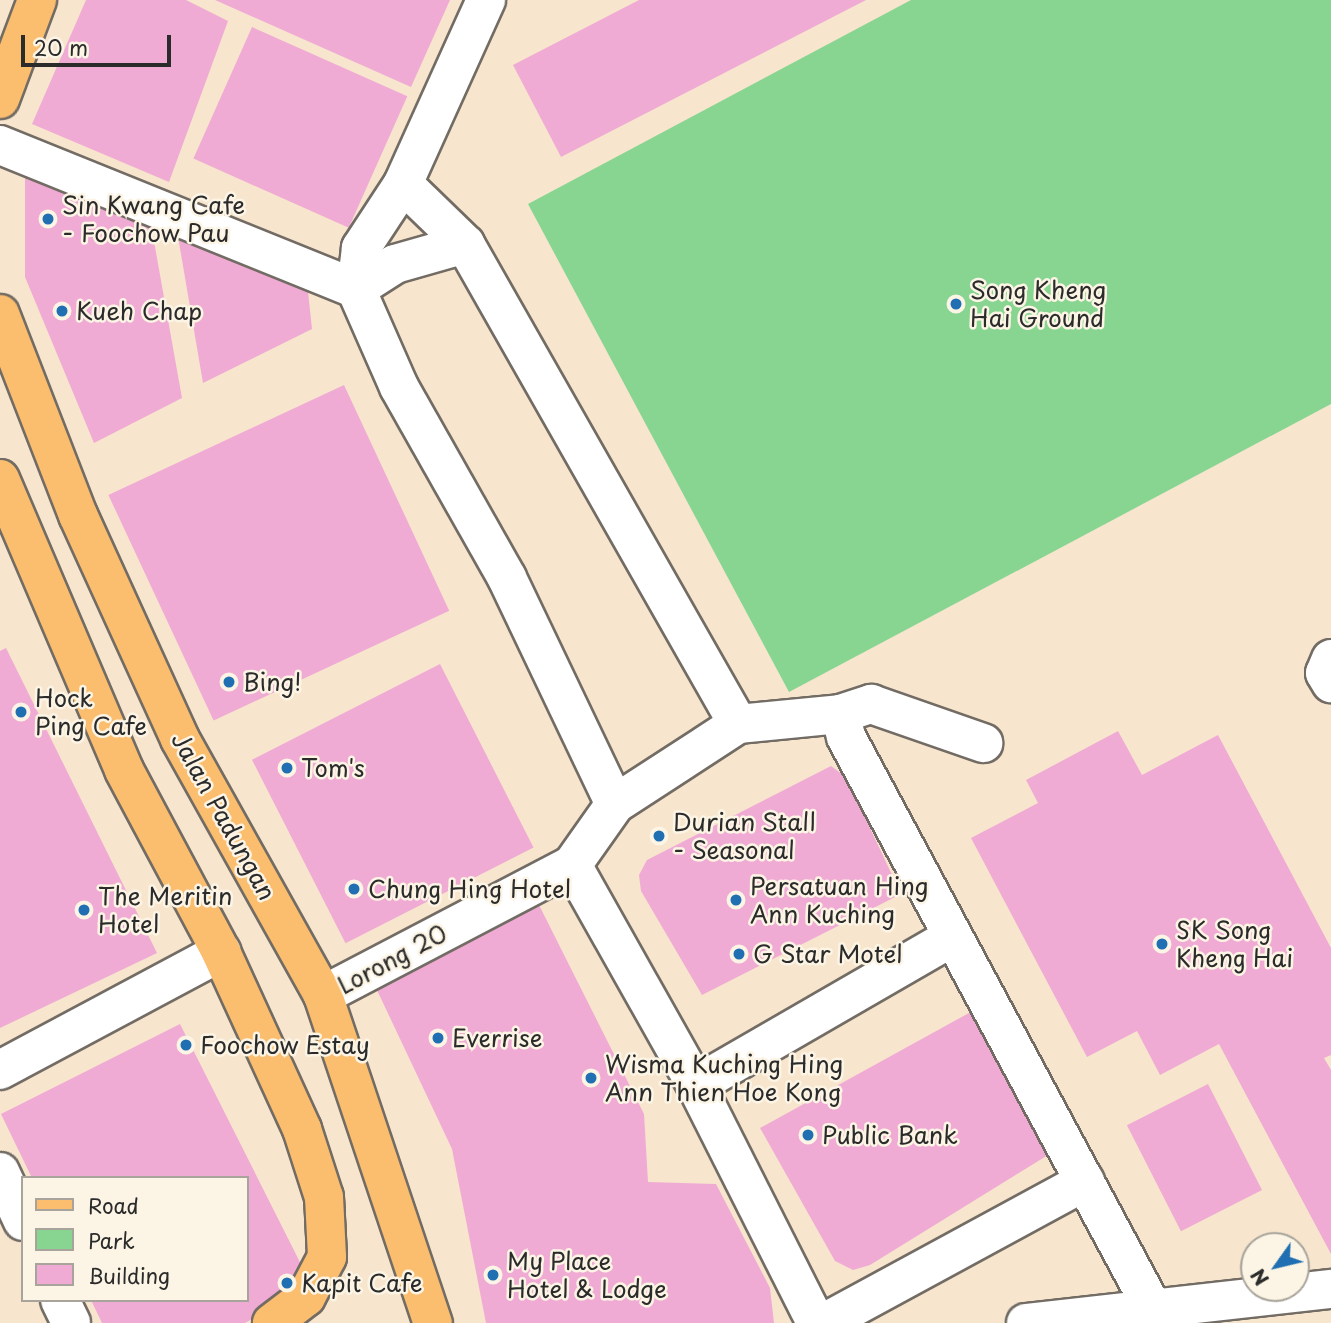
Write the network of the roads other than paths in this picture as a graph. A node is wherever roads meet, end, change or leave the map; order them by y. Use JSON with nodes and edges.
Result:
{"nodes":[{"id":1,"x":37,"y":0,"type":"edge"},
{"id":2,"x":486,"y":0,"type":"edge"},
{"id":3,"x":0,"y":99,"type":"edge"},
{"id":4,"x":0,"y":145,"type":"edge"},
{"id":5,"x":403,"y":184,"type":"junction"},
{"id":6,"x":465,"y":244,"type":"junction"},
{"id":7,"x":356,"y":289,"type":"junction"},
{"id":8,"x":0,"y":314,"type":"edge"},
{"id":9,"x":0,"y":479,"type":"edge"},
{"id":10,"x":1331,"y":659,"type":"edge"},
{"id":11,"x":1331,"y":683,"type":"edge"},
{"id":12,"x":840,"y":714,"type":"junction"},
{"id":13,"x":738,"y":724,"type":"junction"},
{"id":14,"x":984,"y":743,"type":"dead end"},
{"id":15,"x":615,"y":804,"type":"junction"},
{"id":16,"x":572,"y":865,"type":"junction"},
{"id":17,"x":952,"y":937,"type":"junction"},
{"id":18,"x":221,"y":952,"type":"junction"},
{"id":19,"x":323,"y":995,"type":"junction"},
{"id":20,"x":0,"y":1070,"type":"edge"},
{"id":21,"x":696,"y":1085,"type":"junction"},
{"id":22,"x":0,"y":1172,"type":"edge"},
{"id":23,"x":1085,"y":1181,"type":"junction"},
{"id":24,"x":21,"y":1217,"type":"edge"},
{"id":25,"x":1331,"y":1289,"type":"edge"},
{"id":26,"x":61,"y":1302,"type":"edge"},
{"id":27,"x":1154,"y":1311,"type":"junction"},
{"id":28,"x":71,"y":1323,"type":"edge"},
{"id":29,"x":272,"y":1323,"type":"edge"},
{"id":30,"x":433,"y":1323,"type":"edge"},
{"id":31,"x":816,"y":1323,"type":"edge"},
{"id":32,"x":824,"y":1323,"type":"edge"},
{"id":33,"x":1026,"y":1323,"type":"edge"}],
"edges":[{"from":1,"to":3,"type":"main road"},
{"from":2,"to":5,"type":"lane"},
{"from":4,"to":7,"type":"lane"},
{"from":5,"to":6,"type":"lane"},
{"from":5,"to":7,"type":"lane"},
{"from":6,"to":7,"type":"lane"},
{"from":6,"to":13,"type":"lane"},
{"from":7,"to":15,"type":"lane"},
{"from":8,"to":19,"type":"main road","name":"Jalan Padungan"},
{"from":9,"to":18,"type":"main road"},
{"from":10,"to":11,"type":"lane"},
{"from":12,"to":13,"type":"lane"},
{"from":12,"to":14,"type":"lane"},
{"from":12,"to":17,"type":"lane"},
{"from":13,"to":15,"type":"lane"},
{"from":15,"to":16,"type":"lane"},
{"from":16,"to":19,"type":"lane","name":"Lorong 20"},
{"from":16,"to":21,"type":"lane"},
{"from":17,"to":21,"type":"lane"},
{"from":17,"to":23,"type":"lane"},
{"from":18,"to":20,"type":"lane"},
{"from":18,"to":29,"type":"main road"},
{"from":19,"to":30,"type":"main road","name":"Jalan Padungan"},
{"from":21,"to":31,"type":"lane"},
{"from":22,"to":24,"type":"lane"},
{"from":23,"to":27,"type":"lane"},
{"from":23,"to":32,"type":"lane"},
{"from":25,"to":27,"type":"lane"},
{"from":26,"to":28,"type":"lane"},
{"from":27,"to":33,"type":"lane"}]}
